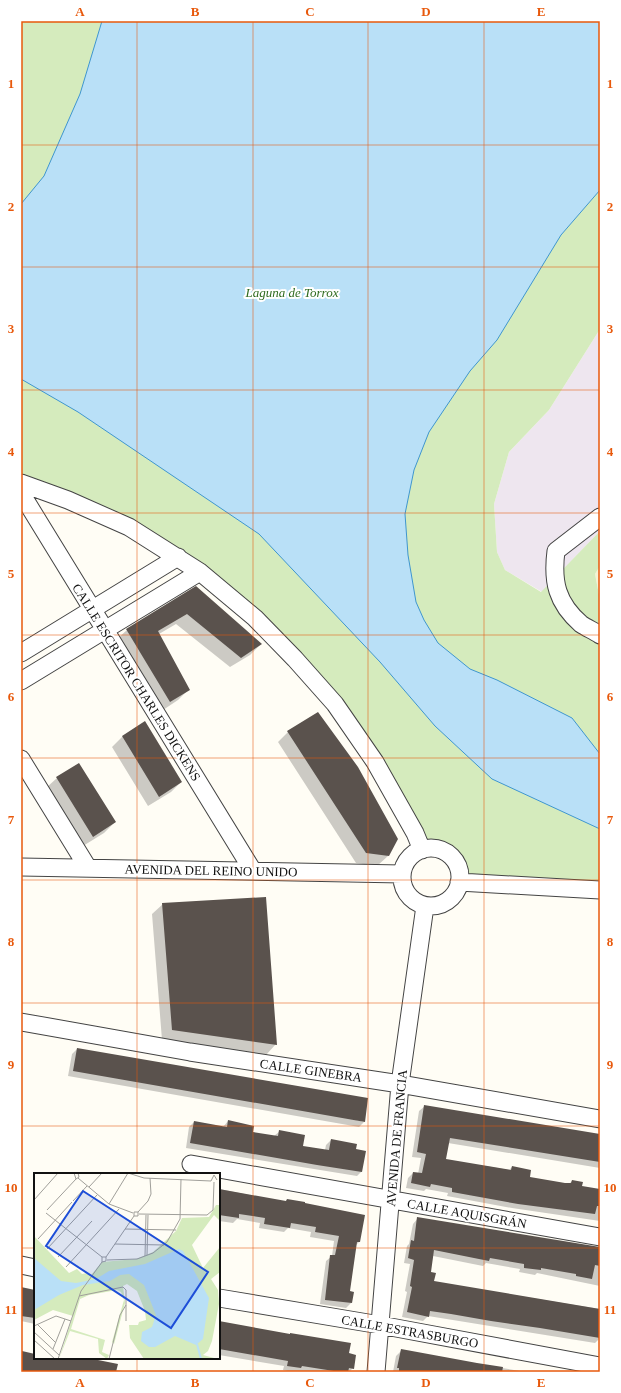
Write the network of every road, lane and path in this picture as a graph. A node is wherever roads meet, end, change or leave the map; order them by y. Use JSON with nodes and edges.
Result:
{"nodes":[{"id":1,"x":21,"y":482,"type":"edge"},
{"id":2,"x":21,"y":493,"type":"edge"},
{"id":3,"x":600,"y":517,"type":"edge"},
{"id":4,"x":178,"y":557,"type":"junction"},
{"id":5,"x":200,"y":572,"type":"junction"},
{"id":6,"x":92,"y":610,"type":"junction"},
{"id":7,"x":105,"y":630,"type":"junction"},
{"id":8,"x":600,"y":635,"type":"edge"},
{"id":9,"x":21,"y":653,"type":"edge"},
{"id":10,"x":21,"y":681,"type":"edge"},
{"id":11,"x":21,"y":759,"type":"edge"},
{"id":12,"x":422,"y":850,"type":"junction"},
{"id":13,"x":21,"y":867,"type":"edge"},
{"id":14,"x":88,"y":868,"type":"junction"},
{"id":15,"x":253,"y":871,"type":"junction"},
{"id":16,"x":402,"y":874,"type":"junction"},
{"id":17,"x":459,"y":882,"type":"junction"},
{"id":18,"x":600,"y":890,"type":"edge"},
{"id":19,"x":424,"y":906,"type":"junction"},
{"id":20,"x":21,"y":1022,"type":"edge"},
{"id":21,"x":400,"y":1084,"type":"junction"},
{"id":22,"x":600,"y":1119,"type":"edge"},
{"id":23,"x":191,"y":1164,"type":"dead end"},
{"id":24,"x":390,"y":1200,"type":"junction"},
{"id":25,"x":600,"y":1237,"type":"edge"},
{"id":26,"x":21,"y":1266,"type":"edge"},
{"id":27,"x":34,"y":1268,"type":"edge"},
{"id":28,"x":220,"y":1298,"type":"edge"},
{"id":29,"x":380,"y":1325,"type":"junction"},
{"id":30,"x":600,"y":1366,"type":"edge"},
{"id":31,"x":376,"y":1372,"type":"edge"}],
"edges":[{"from":1,"to":4,"type":"street"},
{"from":2,"to":6,"type":"street","name":"CALLE ESCRITOR CHARLES DICKENS"},
{"from":3,"to":8,"type":"street"},
{"from":4,"to":5,"type":"street"},
{"from":4,"to":6,"type":"street"},
{"from":5,"to":7,"type":"street"},
{"from":5,"to":12,"type":"street"},
{"from":6,"to":7,"type":"street","name":"CALLE ESCRITOR CHARLES DICKENS"},
{"from":6,"to":9,"type":"street"},
{"from":7,"to":10,"type":"street"},
{"from":7,"to":15,"type":"street","name":"CALLE ESCRITOR CHARLES DICKENS"},
{"from":11,"to":14,"type":"street"},
{"from":12,"to":16,"type":"street"},
{"from":12,"to":17,"type":"street"},
{"from":13,"to":14,"type":"street","name":"AVENIDA DEL REINO UNIDO"},
{"from":14,"to":15,"type":"street","name":"AVENIDA DEL REINO UNIDO"},
{"from":15,"to":16,"type":"street","name":"AVENIDA DEL REINO UNIDO"},
{"from":16,"to":19,"type":"street"},
{"from":17,"to":18,"type":"street"},
{"from":17,"to":19,"type":"street"},
{"from":19,"to":21,"type":"street","name":"AVENIDA DE FRANCIA"},
{"from":20,"to":21,"type":"street","name":"CALLE GINEBRA"},
{"from":21,"to":22,"type":"street","name":"CALLE GINEBRA"},
{"from":21,"to":24,"type":"street","name":"AVENIDA DE FRANCIA"},
{"from":23,"to":24,"type":"street","name":"CALLE AQUISGRÁN"},
{"from":24,"to":25,"type":"street","name":"CALLE AQUISGRÁN"},
{"from":24,"to":29,"type":"street","name":"AVENIDA DE FRANCIA"},
{"from":26,"to":27,"type":"street"},
{"from":28,"to":29,"type":"street","name":"CALLE ESTRASBURGO"},
{"from":29,"to":30,"type":"street","name":"CALLE ESTRASBURGO"},
{"from":29,"to":31,"type":"street","name":"AVENIDA DE FRANCIA"}]}
